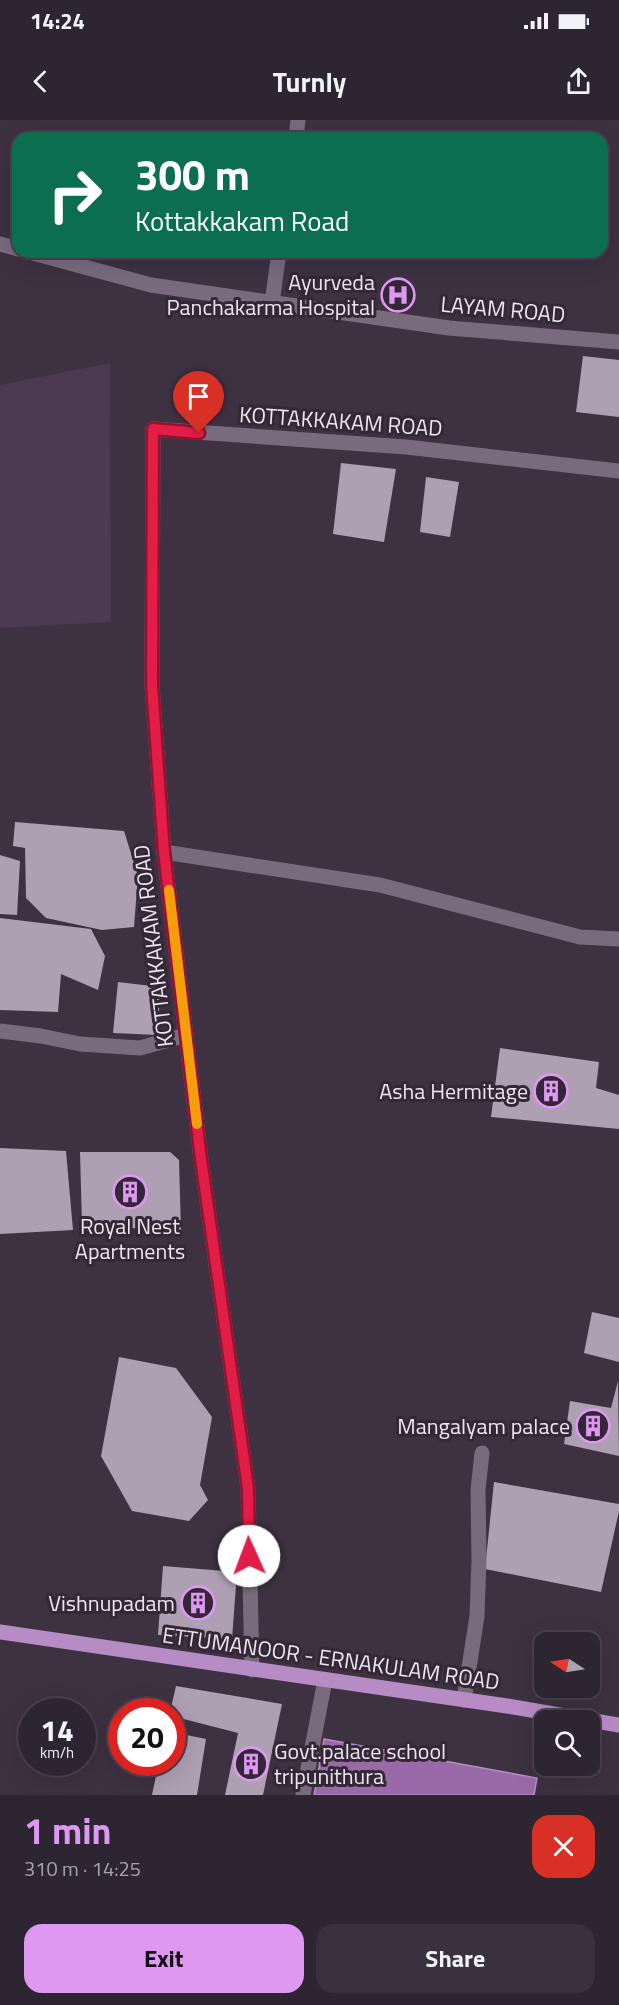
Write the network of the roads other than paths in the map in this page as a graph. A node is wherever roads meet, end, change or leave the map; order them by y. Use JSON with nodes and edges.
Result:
{"nodes":[{"id":1,"x":51,"y":258,"type":"edge"},
{"id":2,"x":278,"y":258,"type":"edge"},
{"id":3,"x":272,"y":303,"type":"junction"},
{"id":4,"x":619,"y":342,"type":"edge"},
{"id":5,"x":619,"y":471,"type":"edge"},
{"id":6,"x":164,"y":852,"type":"junction"},
{"id":7,"x":619,"y":939,"type":"edge"},
{"id":8,"x":0,"y":1031,"type":"edge"},
{"id":9,"x":186,"y":1035,"type":"junction"},
{"id":10,"x":482,"y":1453,"type":"dead end"},
{"id":11,"x":0,"y":1632,"type":"edge"},
{"id":12,"x":252,"y":1670,"type":"junction"},
{"id":13,"x":325,"y":1680,"type":"junction"},
{"id":14,"x":464,"y":1700,"type":"junction"},
{"id":15,"x":619,"y":1725,"type":"edge"},
{"id":16,"x":303,"y":1795,"type":"edge"}],
"edges":[{"from":1,"to":3,"type":"street","name":"LAYAM ROAD"},
{"from":2,"to":3,"type":"street"},
{"from":3,"to":4,"type":"street","name":"LAYAM ROAD"},
{"from":5,"to":6,"type":"street","name":"KOTTAKKAKAM ROAD"},
{"from":6,"to":7,"type":"street"},
{"from":6,"to":9,"type":"street","name":"KOTTAKKAKAM ROAD"},
{"from":8,"to":9,"type":"street"},
{"from":9,"to":12,"type":"street","name":"KOTTAKKAKAM ROAD"},
{"from":10,"to":14,"type":"street"},
{"from":11,"to":12,"type":"main road","name":"ETTUMANOOR - ERNAKULAM ROAD"},
{"from":12,"to":13,"type":"main road","name":"ETTUMANOOR - ERNAKULAM ROAD"},
{"from":13,"to":14,"type":"main road","name":"ETTUMANOOR - ERNAKULAM ROAD"},
{"from":13,"to":16,"type":"street"},
{"from":14,"to":15,"type":"main road","name":"ETTUMANOOR - ERNAKULAM ROAD"}]}
